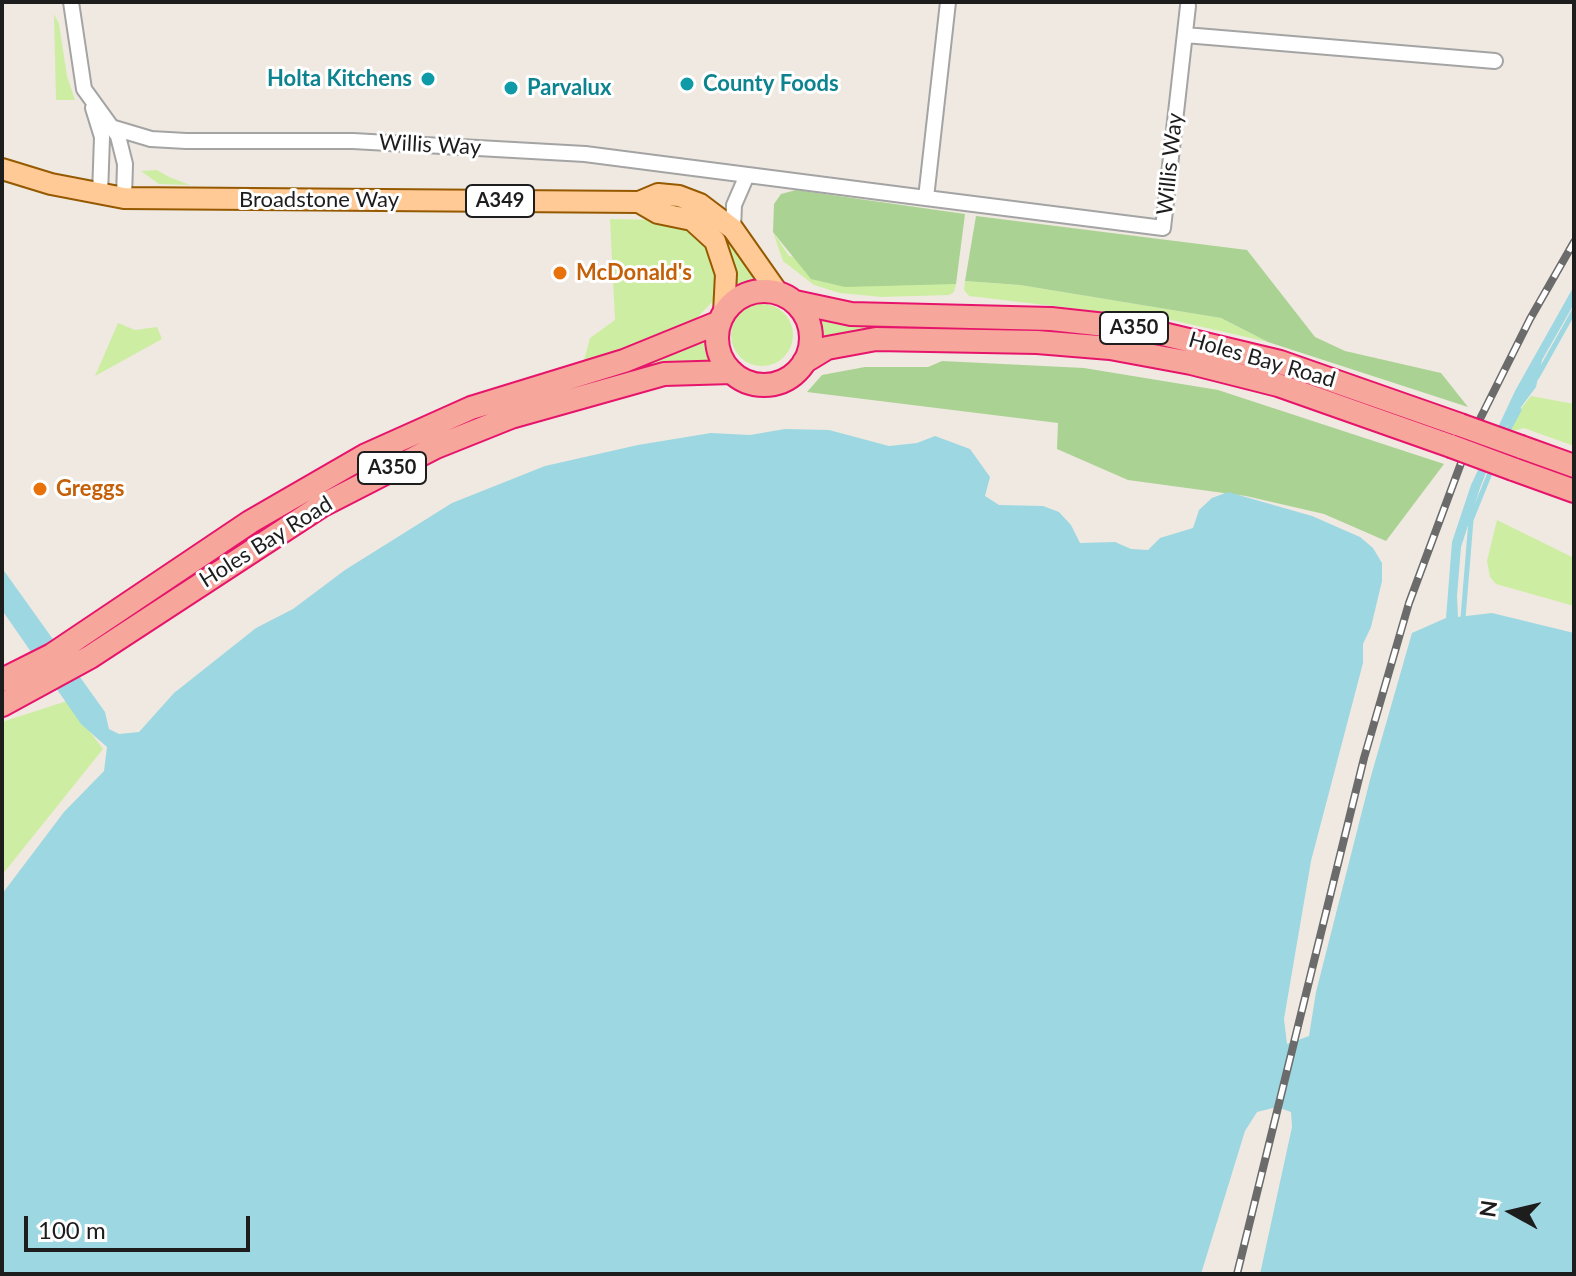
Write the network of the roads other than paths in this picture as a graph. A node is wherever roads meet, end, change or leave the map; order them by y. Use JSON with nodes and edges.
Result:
{"nodes":[{"id":1,"x":71,"y":2,"type":"edge"},
{"id":2,"x":948,"y":2,"type":"edge"},
{"id":3,"x":1188,"y":6,"type":"dead end"},
{"id":4,"x":1185,"y":35,"type":"junction"},
{"id":5,"x":1495,"y":61,"type":"dead end"},
{"id":6,"x":92,"y":103,"type":"junction"},
{"id":7,"x":114,"y":128,"type":"junction"},
{"id":8,"x":2,"y":169,"type":"edge"},
{"id":9,"x":747,"y":175,"type":"junction"},
{"id":10,"x":100,"y":195,"type":"junction"},
{"id":11,"x":124,"y":198,"type":"junction"},
{"id":12,"x":926,"y":198,"type":"junction"},
{"id":13,"x":639,"y":202,"type":"junction"},
{"id":14,"x":733,"y":229,"type":"junction"},
{"id":15,"x":786,"y":297,"type":"junction"},
{"id":16,"x":722,"y":318,"type":"junction"},
{"id":17,"x":804,"y":362,"type":"junction"},
{"id":18,"x":732,"y":372,"type":"junction"},
{"id":19,"x":1574,"y":466,"type":"edge"},
{"id":20,"x":1574,"y":491,"type":"edge"},
{"id":21,"x":2,"y":680,"type":"edge"},
{"id":22,"x":29,"y":680,"type":"junction"},
{"id":23,"x":2,"y":705,"type":"edge"}],
"edges":[{"from":1,"to":6,"type":"street"},
{"from":2,"to":12,"type":"street"},
{"from":3,"to":4,"type":"street","name":"Willis Way"},
{"from":4,"to":5,"type":"street"},
{"from":4,"to":12,"type":"street","name":"Willis Way"},
{"from":6,"to":7,"type":"street"},
{"from":6,"to":10,"type":"street"},
{"from":7,"to":9,"type":"street","name":"Willis Way"},
{"from":7,"to":11,"type":"street"},
{"from":8,"to":10,"type":"main road","name":"Broadstone Way","number":"A349"},
{"from":9,"to":12,"type":"street","name":"Willis Way"},
{"from":9,"to":14,"type":"street"},
{"from":10,"to":11,"type":"main road","name":"Broadstone Way","number":"A349"},
{"from":11,"to":13,"type":"main road","name":"Broadstone Way","number":"A349"},
{"from":13,"to":14,"type":"main road","name":"Broadstone Way","number":"A349"},
{"from":13,"to":16,"type":"main road","name":"Broadstone Way","number":"A349"},
{"from":14,"to":15,"type":"main road","name":"Broadstone Way","number":"A349"},
{"from":15,"to":16,"type":"highway"},
{"from":15,"to":17,"type":"highway"},
{"from":15,"to":19,"type":"highway","name":"Holes Bay Road","number":"A350","bridge":true},
{"from":16,"to":18,"type":"highway"},
{"from":16,"to":22,"type":"highway","name":"Holes Bay Road","number":"A350"},
{"from":17,"to":18,"type":"highway"},
{"from":17,"to":20,"type":"highway","name":"Holes Bay Road","number":"A350","bridge":true},
{"from":18,"to":22,"type":"highway","name":"Holes Bay Road","number":"A350"},
{"from":21,"to":22,"type":"highway","name":"Holes Bay Road","number":"A350"},
{"from":22,"to":23,"type":"highway","name":"Holes Bay Road","number":"A350"}]}
